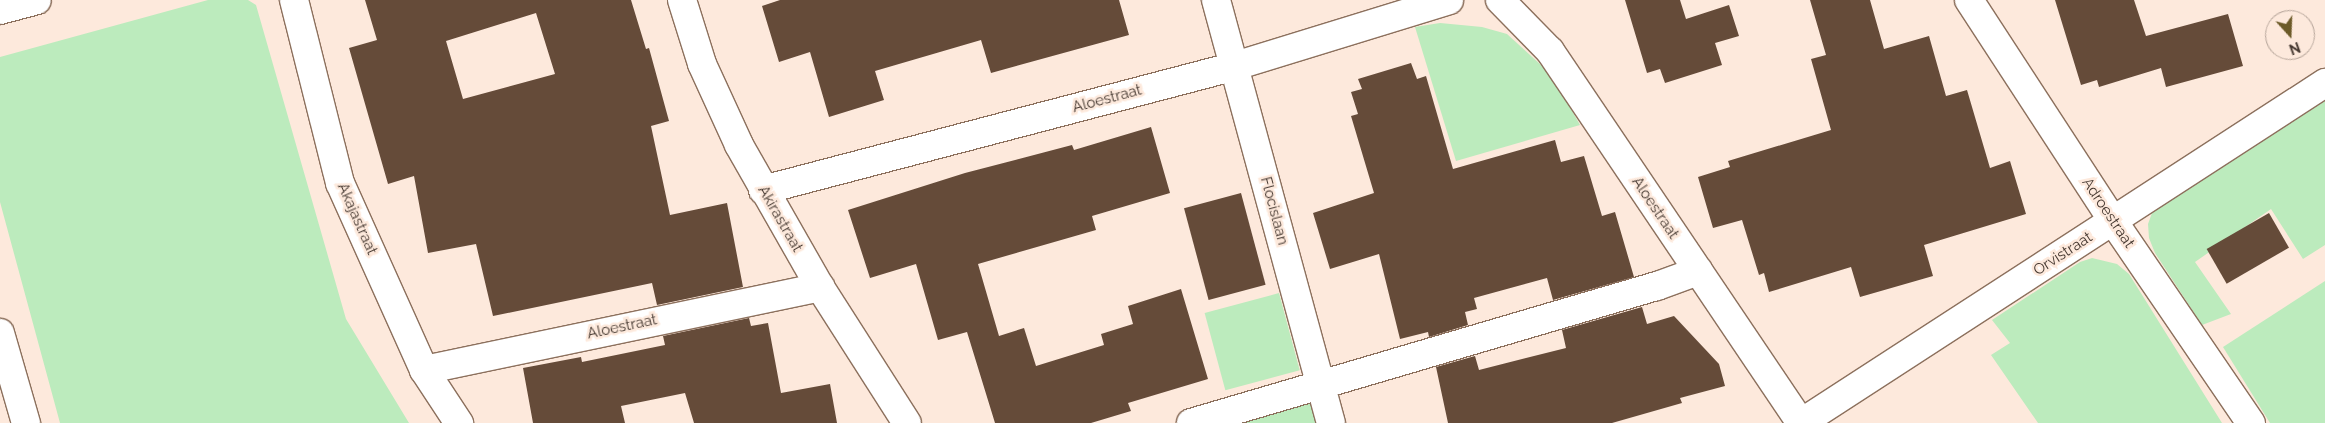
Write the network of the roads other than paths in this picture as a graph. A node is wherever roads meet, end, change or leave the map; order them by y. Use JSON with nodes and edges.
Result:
{"nodes":[{"id":1,"x":37,"y":0,"type":"edge"},
{"id":2,"x":294,"y":0,"type":"edge"},
{"id":3,"x":682,"y":0,"type":"edge"},
{"id":4,"x":1216,"y":0,"type":"edge"},
{"id":5,"x":1449,"y":0,"type":"edge"},
{"id":6,"x":1500,"y":0,"type":"edge"},
{"id":7,"x":1969,"y":0,"type":"edge"},
{"id":8,"x":0,"y":10,"type":"edge"},
{"id":9,"x":1235,"y":66,"type":"junction"},
{"id":10,"x":2325,"y":83,"type":"edge"},
{"id":11,"x":763,"y":190,"type":"junction"},
{"id":12,"x":2113,"y":221,"type":"junction"},
{"id":13,"x":1698,"y":271,"type":"junction"},
{"id":14,"x":820,"y":286,"type":"junction"},
{"id":15,"x":0,"y":332,"type":"edge"},
{"id":16,"x":424,"y":370,"type":"junction"},
{"id":17,"x":1321,"y":385,"type":"junction"},
{"id":18,"x":26,"y":423,"type":"edge"},
{"id":19,"x":459,"y":423,"type":"edge"},
{"id":20,"x":906,"y":423,"type":"edge"},
{"id":21,"x":1191,"y":423,"type":"edge"},
{"id":22,"x":1331,"y":423,"type":"edge"},
{"id":23,"x":1801,"y":423,"type":"edge"},
{"id":24,"x":2251,"y":423,"type":"edge"}],
"edges":[{"from":1,"to":8,"type":"street"},
{"from":2,"to":16,"type":"street","name":"Akajastraat"},
{"from":3,"to":11,"type":"street","name":"Akirastraat"},
{"from":4,"to":9,"type":"street","name":"Flocislaan"},
{"from":5,"to":9,"type":"street","name":"Aloestraat"},
{"from":6,"to":13,"type":"street","name":"Aloestraat"},
{"from":7,"to":12,"type":"street","name":"Adroestraat"},
{"from":9,"to":11,"type":"street","name":"Aloestraat"},
{"from":9,"to":17,"type":"street","name":"Flocislaan"},
{"from":10,"to":12,"type":"street","name":"Orvistraat"},
{"from":11,"to":14,"type":"street","name":"Akirastraat"},
{"from":12,"to":23,"type":"street","name":"Orvistraat"},
{"from":12,"to":24,"type":"street","name":"Adroestraat"},
{"from":13,"to":17,"type":"street"},
{"from":13,"to":23,"type":"street","name":"Aloestraat"},
{"from":14,"to":16,"type":"street","name":"Aloestraat"},
{"from":14,"to":20,"type":"street","name":"Akirastraat"},
{"from":15,"to":18,"type":"street"},
{"from":16,"to":19,"type":"street","name":"Akajastraat"},
{"from":17,"to":21,"type":"street"},
{"from":17,"to":22,"type":"street","name":"Flocislaan"}]}
